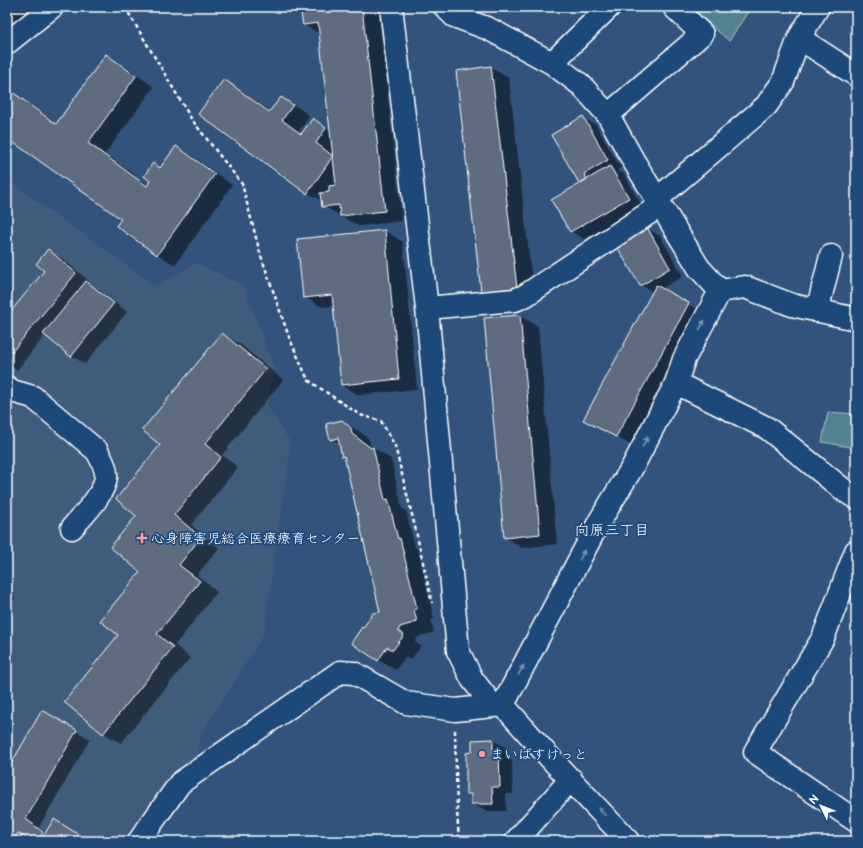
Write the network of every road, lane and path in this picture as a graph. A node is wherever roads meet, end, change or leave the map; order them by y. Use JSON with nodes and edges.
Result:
{"nodes":[{"id":1,"x":52,"y":7,"type":"edge"},
{"id":2,"x":125,"y":7,"type":"edge"},
{"id":3,"x":391,"y":7,"type":"edge"},
{"id":4,"x":445,"y":7,"type":"edge"},
{"id":5,"x":480,"y":7,"type":"edge"},
{"id":6,"x":609,"y":7,"type":"edge"},
{"id":7,"x":674,"y":7,"type":"edge"},
{"id":8,"x":708,"y":7,"type":"edge"},
{"id":9,"x":718,"y":7,"type":"edge"},
{"id":10,"x":818,"y":7,"type":"edge"},
{"id":11,"x":489,"y":29,"type":"junction"},
{"id":12,"x":799,"y":38,"type":"junction"},
{"id":13,"x":7,"y":43,"type":"edge"},
{"id":14,"x":552,"y":63,"type":"junction"},
{"id":15,"x":856,"y":75,"type":"edge"},
{"id":16,"x":608,"y":115,"type":"junction"},
{"id":17,"x":659,"y":202,"type":"junction"},
{"id":18,"x":831,"y":256,"type":"dead end"},
{"id":19,"x":720,"y":291,"type":"junction"},
{"id":20,"x":426,"y":308,"type":"junction"},
{"id":21,"x":818,"y":311,"type":"junction"},
{"id":22,"x":856,"y":319,"type":"edge"},
{"id":23,"x":676,"y":383,"type":"junction"},
{"id":24,"x":7,"y":387,"type":"edge"},
{"id":25,"x":856,"y":498,"type":"edge"},
{"id":26,"x":72,"y":528,"type":"dead end"},
{"id":27,"x":856,"y":551,"type":"edge"},
{"id":28,"x":432,"y":606,"type":"dead end"},
{"id":29,"x":498,"y":705,"type":"junction"},
{"id":30,"x":455,"y":710,"type":"junction"},
{"id":31,"x":571,"y":779,"type":"junction"},
{"id":32,"x":856,"y":821,"type":"edge"},
{"id":33,"x":138,"y":841,"type":"edge"},
{"id":34,"x":459,"y":841,"type":"edge"},
{"id":35,"x":516,"y":841,"type":"edge"},
{"id":36,"x":628,"y":841,"type":"edge"}],
"edges":[{"from":1,"to":13,"type":"street"},
{"from":2,"to":28,"type":"path"},
{"from":3,"to":20,"type":"street"},
{"from":4,"to":11,"type":"street"},
{"from":5,"to":11,"type":"street"},
{"from":6,"to":14,"type":"street"},
{"from":7,"to":16,"type":"street"},
{"from":8,"to":9,"type":"path"},
{"from":10,"to":12,"type":"street"},
{"from":11,"to":14,"type":"street"},
{"from":12,"to":15,"type":"street"},
{"from":12,"to":17,"type":"street"},
{"from":14,"to":16,"type":"street"},
{"from":16,"to":17,"type":"street"},
{"from":17,"to":19,"type":"street"},
{"from":17,"to":20,"type":"street"},
{"from":18,"to":21,"type":"street"},
{"from":19,"to":21,"type":"street"},
{"from":23,"to":19,"type":"street","one_way":true},
{"from":20,"to":29,"type":"street"},
{"from":21,"to":22,"type":"street"},
{"from":23,"to":25,"type":"street"},
{"from":29,"to":23,"type":"street","one_way":true},
{"from":24,"to":26,"type":"street"},
{"from":27,"to":32,"type":"street"},
{"from":29,"to":30,"type":"street"},
{"from":29,"to":31,"type":"street"},
{"from":30,"to":33,"type":"street"},
{"from":30,"to":34,"type":"path"},
{"from":31,"to":35,"type":"street"},
{"from":36,"to":31,"type":"street","one_way":true}]}
